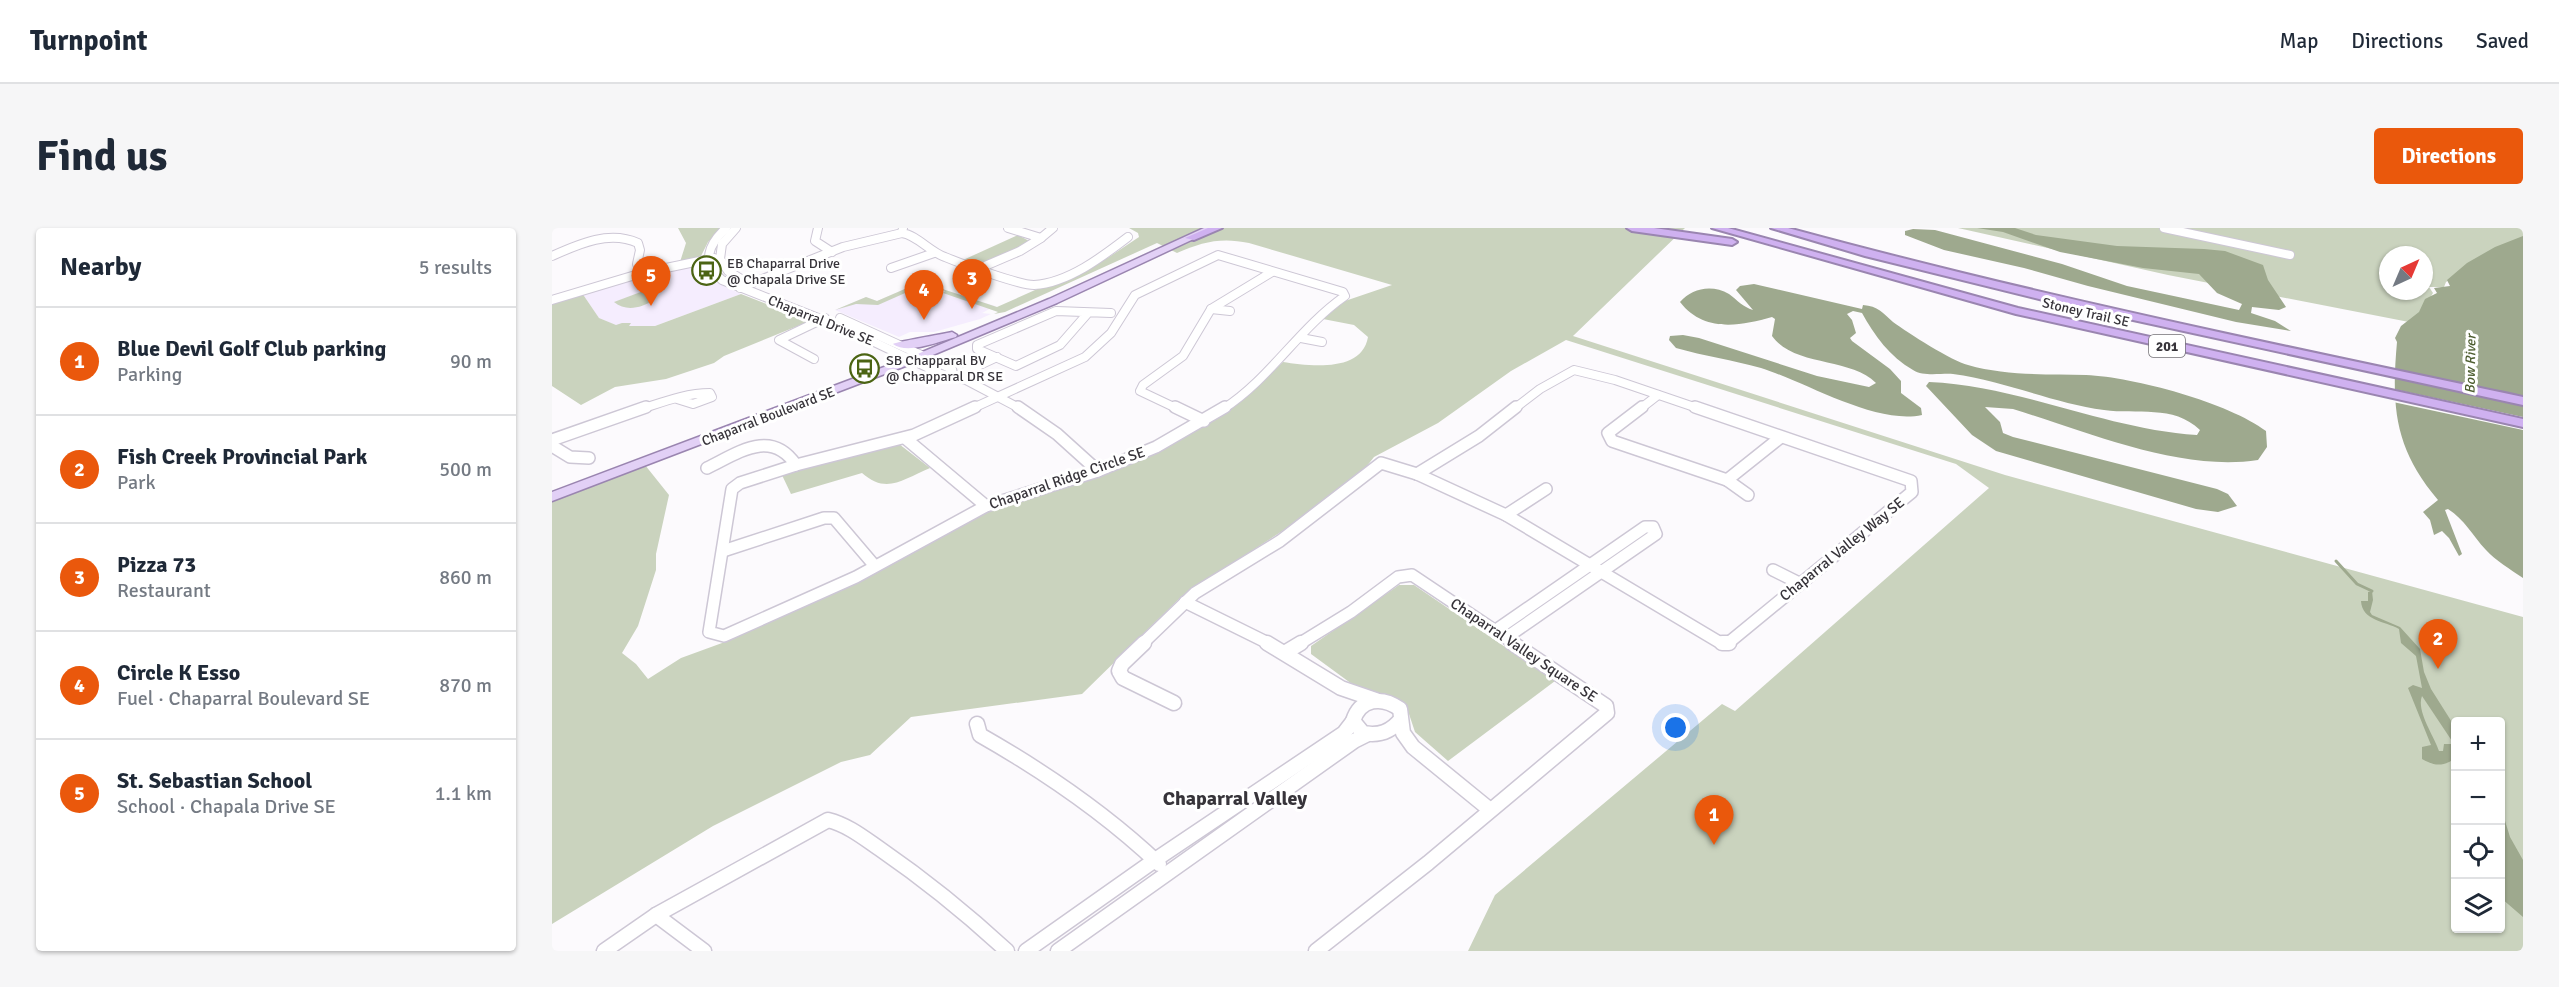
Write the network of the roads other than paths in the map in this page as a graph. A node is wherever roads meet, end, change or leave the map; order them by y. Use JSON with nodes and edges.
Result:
{"nodes":[{"id":1,"x":726,"y":228,"type":"edge"},
{"id":2,"x":735,"y":228,"type":"edge"},
{"id":3,"x":818,"y":228,"type":"edge"},
{"id":4,"x":1008,"y":228,"type":"edge"},
{"id":5,"x":1053,"y":228,"type":"edge"},
{"id":6,"x":1197,"y":228,"type":"edge"},
{"id":7,"x":1212,"y":228,"type":"edge"},
{"id":8,"x":1217,"y":228,"type":"edge"},
{"id":9,"x":1632,"y":228,"type":"edge"},
{"id":10,"x":1717,"y":228,"type":"edge"},
{"id":11,"x":1776,"y":228,"type":"edge"},
{"id":12,"x":1800,"y":228,"type":"edge"},
{"id":13,"x":2164,"y":228,"type":"edge"},
{"id":14,"x":902,"y":230,"type":"edge"},
{"id":15,"x":1187,"y":234,"type":"edge"},
{"id":16,"x":1128,"y":237,"type":"dead end"},
{"id":17,"x":1041,"y":238,"type":"junction"},
{"id":18,"x":832,"y":252,"type":"junction"},
{"id":19,"x":934,"y":253,"type":"junction"},
{"id":20,"x":2290,"y":255,"type":"dead end"},
{"id":21,"x":552,"y":256,"type":"edge"},
{"id":22,"x":718,"y":257,"type":"junction"},
{"id":23,"x":707,"y":259,"type":"junction"},
{"id":24,"x":891,"y":268,"type":"dead end"},
{"id":25,"x":978,"y":269,"type":"junction"},
{"id":26,"x":1272,"y":272,"type":"junction"},
{"id":27,"x":642,"y":273,"type":"junction"},
{"id":28,"x":751,"y":284,"type":"junction"},
{"id":29,"x":741,"y":288,"type":"junction"},
{"id":30,"x":2026,"y":292,"type":"junction"},
{"id":31,"x":552,"y":300,"type":"edge"},
{"id":32,"x":1211,"y":309,"type":"junction"},
{"id":33,"x":1230,"y":311,"type":"dead end"},
{"id":34,"x":2016,"y":311,"type":"junction"},
{"id":35,"x":1088,"y":313,"type":"junction"},
{"id":36,"x":1111,"y":313,"type":"dead end"},
{"id":37,"x":832,"y":315,"type":"junction"},
{"id":38,"x":821,"y":319,"type":"junction"},
{"id":39,"x":964,"y":332,"type":"junction"},
{"id":40,"x":1302,"y":338,"type":"junction"},
{"id":41,"x":1322,"y":342,"type":"dead end"},
{"id":42,"x":899,"y":344,"type":"junction"},
{"id":43,"x":814,"y":358,"type":"dead end"},
{"id":44,"x":915,"y":358,"type":"junction"},
{"id":45,"x":999,"y":358,"type":"junction"},
{"id":46,"x":1016,"y":366,"type":"junction"},
{"id":47,"x":1028,"y":372,"type":"dead end"},
{"id":48,"x":956,"y":376,"type":"junction"},
{"id":49,"x":1658,"y":395,"type":"junction"},
{"id":50,"x":1001,"y":397,"type":"junction"},
{"id":51,"x":677,"y":399,"type":"dead end"},
{"id":52,"x":2523,"y":401,"type":"edge"},
{"id":53,"x":1204,"y":421,"type":"junction"},
{"id":54,"x":2523,"y":423,"type":"edge"},
{"id":55,"x":1781,"y":437,"type":"junction"},
{"id":56,"x":905,"y":438,"type":"junction"},
{"id":57,"x":552,"y":440,"type":"edge"},
{"id":58,"x":552,"y":446,"type":"edge"},
{"id":59,"x":589,"y":458,"type":"dead end"},
{"id":60,"x":796,"y":465,"type":"junction"},
{"id":61,"x":707,"y":468,"type":"dead end"},
{"id":62,"x":1098,"y":471,"type":"junction"},
{"id":63,"x":1417,"y":474,"type":"junction"},
{"id":64,"x":1727,"y":480,"type":"junction"},
{"id":65,"x":552,"y":487,"type":"edge"},
{"id":66,"x":1545,"y":489,"type":"dead end"},
{"id":67,"x":1748,"y":495,"type":"dead end"},
{"id":68,"x":552,"y":496,"type":"edge"},
{"id":69,"x":986,"y":506,"type":"junction"},
{"id":70,"x":1506,"y":516,"type":"junction"},
{"id":71,"x":723,"y":551,"type":"junction"},
{"id":72,"x":1590,"y":564,"type":"junction"},
{"id":73,"x":874,"y":565,"type":"junction"},
{"id":74,"x":1773,"y":570,"type":"dead end"},
{"id":75,"x":1603,"y":572,"type":"junction"},
{"id":76,"x":1799,"y":583,"type":"junction"},
{"id":77,"x":1185,"y":602,"type":"junction"},
{"id":78,"x":1502,"y":634,"type":"junction"},
{"id":79,"x":1286,"y":652,"type":"junction"},
{"id":80,"x":1341,"y":688,"type":"junction"},
{"id":81,"x":1376,"y":700,"type":"junction"},
{"id":82,"x":1174,"y":703,"type":"dead end"},
{"id":83,"x":1354,"y":718,"type":"junction"},
{"id":84,"x":1401,"y":719,"type":"junction"},
{"id":85,"x":977,"y":724,"type":"dead end"},
{"id":86,"x":1371,"y":735,"type":"junction"},
{"id":87,"x":1413,"y":747,"type":"junction"},
{"id":88,"x":1489,"y":810,"type":"junction"},
{"id":89,"x":1155,"y":860,"type":"junction"},
{"id":90,"x":1167,"y":872,"type":"junction"},
{"id":91,"x":656,"y":915,"type":"junction"},
{"id":92,"x":604,"y":951,"type":"edge"},
{"id":93,"x":704,"y":951,"type":"edge"},
{"id":94,"x":1007,"y":951,"type":"edge"},
{"id":95,"x":1026,"y":951,"type":"edge"},
{"id":96,"x":1058,"y":951,"type":"edge"},
{"id":97,"x":1316,"y":951,"type":"edge"}],
"edges":[{"from":1,"to":23,"type":"street"},
{"from":2,"to":22,"type":"street"},
{"from":3,"to":18,"type":"street"},
{"from":4,"to":17,"type":"street"},
{"from":5,"to":17,"type":"street"},
{"from":6,"to":15,"type":"main road","name":"Chaparral Boulevard SE"},
{"from":7,"to":15,"type":"main road","name":"Chaparral Boulevard SE"},
{"from":8,"to":15,"type":"highway"},
{"from":9,"to":34,"type":"highway"},
{"from":10,"to":34,"type":"highway","name":"Stoney Trail SE","number":"201"},
{"from":11,"to":30,"type":"highway","name":"Stoney Trail SE","number":"201"},
{"from":12,"to":30,"type":"highway"},
{"from":13,"to":20,"type":"street"},
{"from":14,"to":18,"type":"street"},
{"from":14,"to":19,"type":"street"},
{"from":15,"to":39,"type":"main road","name":"Chaparral Boulevard SE"},
{"from":15,"to":44,"type":"main road","name":"Chaparral Boulevard SE"},
{"from":16,"to":25,"type":"street"},
{"from":17,"to":25,"type":"street"},
{"from":18,"to":28,"type":"street"},
{"from":19,"to":24,"type":"street"},
{"from":19,"to":25,"type":"street"},
{"from":21,"to":27,"type":"street"},
{"from":22,"to":23,"type":"street"},
{"from":22,"to":28,"type":"street","name":"Chaparral Drive SE"},
{"from":23,"to":27,"type":"street"},
{"from":23,"to":29,"type":"street","name":"Chaparral Drive SE"},
{"from":26,"to":32,"type":"street"},
{"from":26,"to":40,"type":"street","name":"Chaparral Ridge Circle SE"},
{"from":26,"to":50,"type":"street","name":"Chaparral Ridge Circle SE"},
{"from":27,"to":31,"type":"street"},
{"from":28,"to":29,"type":"street"},
{"from":28,"to":37,"type":"street","name":"Chaparral Drive SE"},
{"from":29,"to":38,"type":"street","name":"Chaparral Drive SE"},
{"from":30,"to":52,"type":"highway","name":"Stoney Trail SE","number":"201"},
{"from":32,"to":33,"type":"street"},
{"from":32,"to":53,"type":"street"},
{"from":34,"to":54,"type":"highway","name":"Stoney Trail SE","number":"201"},
{"from":35,"to":36,"type":"street"},
{"from":35,"to":45,"type":"street"},
{"from":35,"to":46,"type":"street"},
{"from":37,"to":38,"type":"street"},
{"from":37,"to":42,"type":"street","name":"Chaparral Drive SE"},
{"from":38,"to":43,"type":"street"},
{"from":38,"to":44,"type":"street","name":"Chaparral Drive SE"},
{"from":39,"to":42,"type":"main road"},
{"from":39,"to":44,"type":"main road","name":"Chaparral Boulevard SE"},
{"from":40,"to":41,"type":"street"},
{"from":40,"to":53,"type":"street","name":"Chaparral Ridge Circle SE"},
{"from":42,"to":44,"type":"street","name":"Chaparral Drive SE"},
{"from":44,"to":48,"type":"street"},
{"from":44,"to":65,"type":"main road","name":"Chaparral Boulevard SE"},
{"from":44,"to":68,"type":"main road","name":"Chaparral Boulevard SE"},
{"from":45,"to":46,"type":"street"},
{"from":45,"to":48,"type":"street"},
{"from":46,"to":47,"type":"street"},
{"from":48,"to":50,"type":"street"},
{"from":49,"to":55,"type":"street","name":"Chaparral Valley Way SE"},
{"from":49,"to":63,"type":"street","name":"Chaparral Valley Way SE"},
{"from":49,"to":64,"type":"street"},
{"from":50,"to":56,"type":"street","name":"Chaparral Ridge Circle SE"},
{"from":50,"to":62,"type":"street"},
{"from":51,"to":57,"type":"street"},
{"from":53,"to":62,"type":"street","name":"Chaparral Ridge Circle SE"},
{"from":55,"to":64,"type":"street"},
{"from":55,"to":76,"type":"street","name":"Chaparral Valley Way SE"},
{"from":56,"to":60,"type":"street","name":"Chaparral Ridge Circle SE"},
{"from":56,"to":69,"type":"street"},
{"from":58,"to":59,"type":"street"},
{"from":60,"to":61,"type":"street"},
{"from":60,"to":71,"type":"street","name":"Chaparral Ridge Circle SE"},
{"from":62,"to":69,"type":"street","name":"Chaparral Ridge Circle SE"},
{"from":63,"to":70,"type":"street","name":"Chaparral Valley Way SE"},
{"from":63,"to":77,"type":"street","name":"Chaparral Valley Way SE"},
{"from":64,"to":67,"type":"street"},
{"from":66,"to":70,"type":"street"},
{"from":69,"to":73,"type":"street","name":"Chaparral Ridge Circle SE"},
{"from":70,"to":72,"type":"street","name":"Chaparral Valley Way SE"},
{"from":71,"to":73,"type":"street"},
{"from":71,"to":73,"type":"street","name":"Chaparral Ridge Circle SE"},
{"from":72,"to":75,"type":"street","name":"Chaparral Valley Way SE"},
{"from":72,"to":75,"type":"street"},
{"from":72,"to":78,"type":"street"},
{"from":74,"to":76,"type":"street"},
{"from":75,"to":76,"type":"street","name":"Chaparral Valley Way SE"},
{"from":75,"to":78,"type":"street"},
{"from":77,"to":79,"type":"street"},
{"from":77,"to":82,"type":"street"},
{"from":78,"to":79,"type":"street","name":"Chaparral Valley Square SE"},
{"from":78,"to":88,"type":"street","name":"Chaparral Valley Square SE"},
{"from":79,"to":80,"type":"street"},
{"from":80,"to":81,"type":"street"},
{"from":80,"to":83,"type":"street"},
{"from":81,"to":83,"type":"street"},
{"from":81,"to":84,"type":"street"},
{"from":83,"to":86,"type":"street"},
{"from":83,"to":89,"type":"street"},
{"from":84,"to":86,"type":"street"},
{"from":84,"to":87,"type":"street"},
{"from":85,"to":89,"type":"street"},
{"from":86,"to":87,"type":"street"},
{"from":86,"to":90,"type":"street"},
{"from":87,"to":88,"type":"street"},
{"from":88,"to":97,"type":"street"},
{"from":89,"to":90,"type":"street"},
{"from":89,"to":95,"type":"street"},
{"from":90,"to":96,"type":"street"},
{"from":91,"to":92,"type":"street"},
{"from":91,"to":93,"type":"street"},
{"from":91,"to":94,"type":"street"}]}
